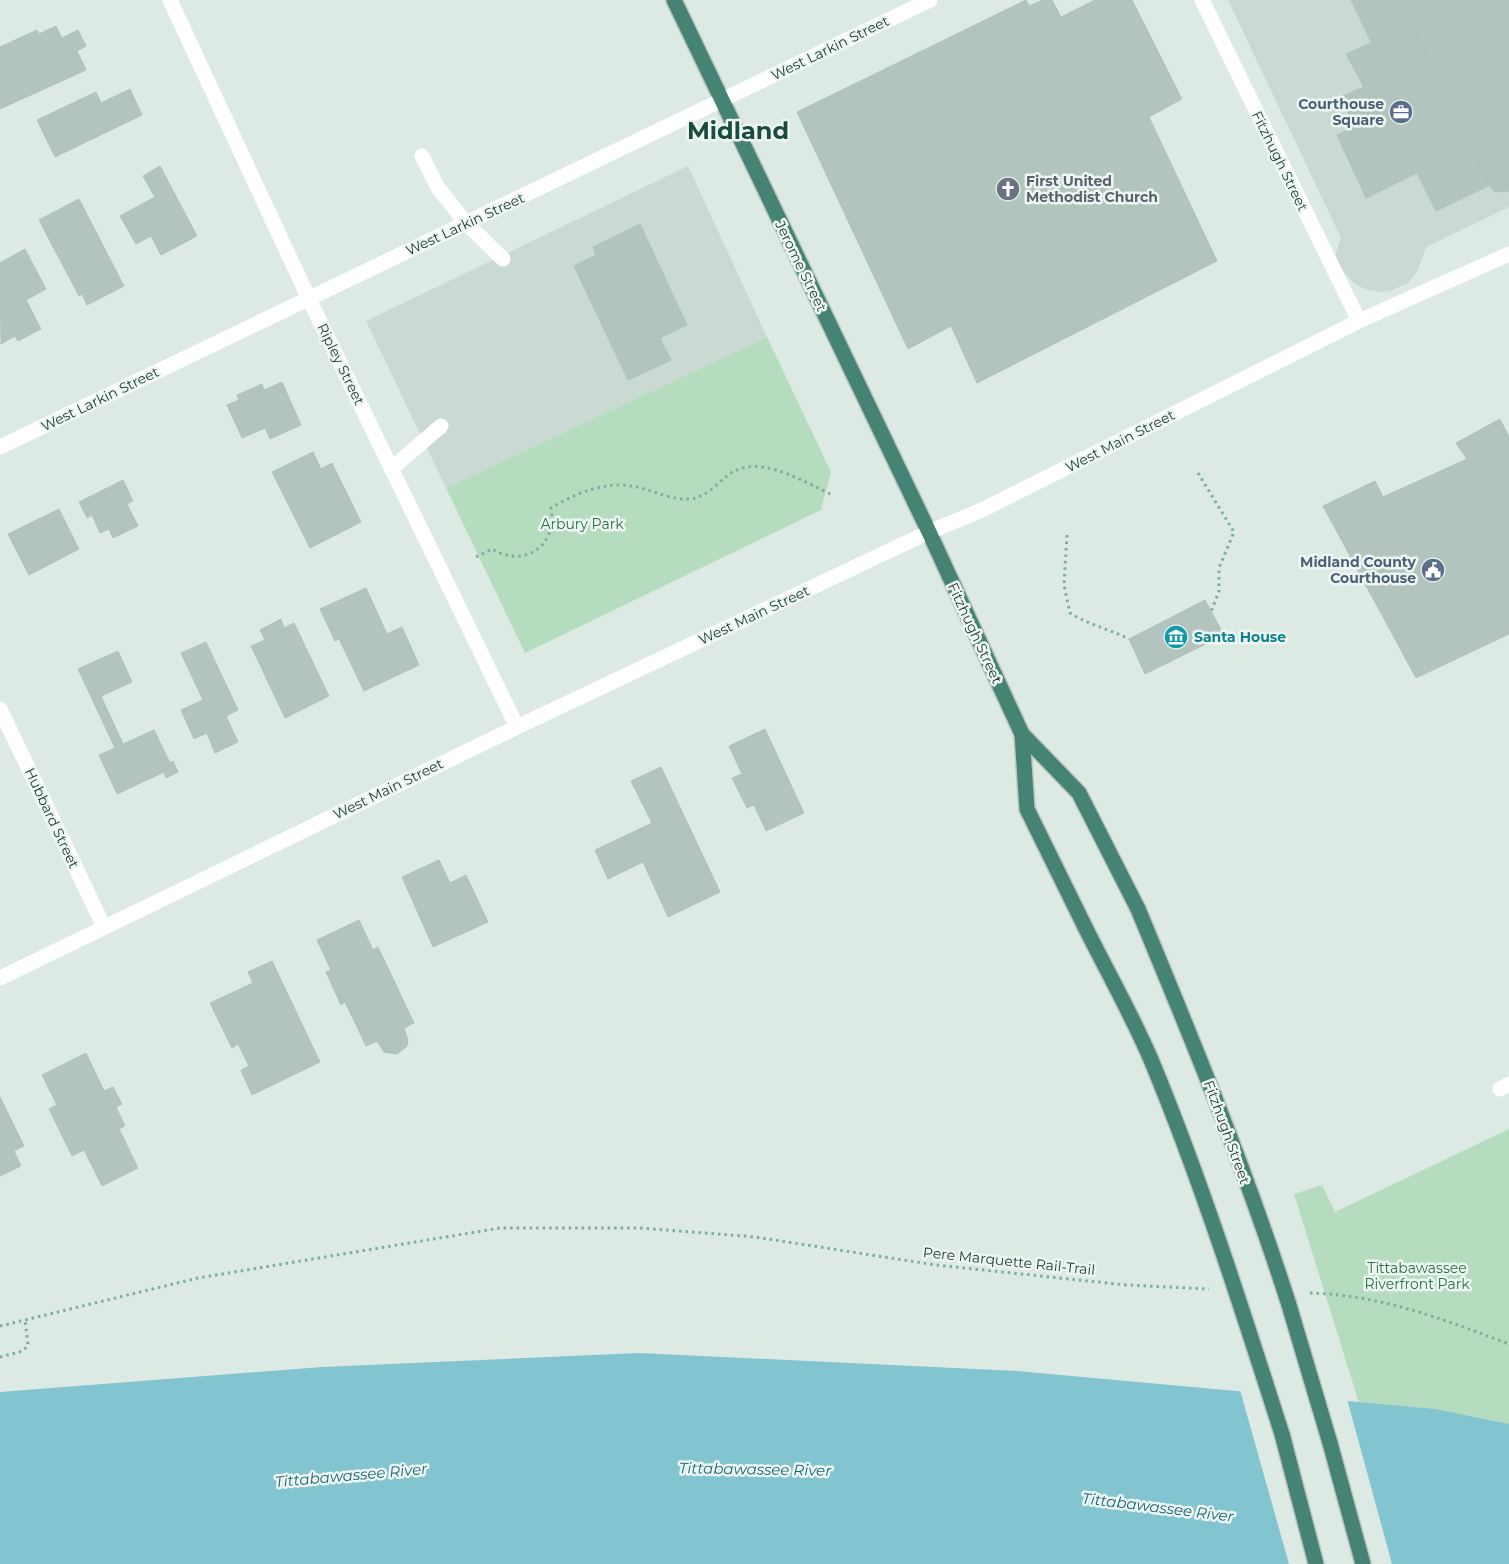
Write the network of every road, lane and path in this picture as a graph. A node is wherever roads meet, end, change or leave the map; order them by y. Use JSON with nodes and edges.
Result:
{"nodes":[{"id":1,"x":170,"y":0,"type":"edge"},
{"id":2,"x":674,"y":0,"type":"edge"},
{"id":3,"x":930,"y":0,"type":"edge"},
{"id":4,"x":1202,"y":0,"type":"edge"},
{"id":5,"x":722,"y":101,"type":"junction"},
{"id":6,"x":422,"y":156,"type":"dead end"},
{"id":7,"x":467,"y":224,"type":"junction"},
{"id":8,"x":1509,"y":254,"type":"edge"},
{"id":9,"x":503,"y":259,"type":"dead end"},
{"id":10,"x":309,"y":299,"type":"junction"},
{"id":11,"x":1359,"y":321,"type":"junction"},
{"id":12,"x":440,"y":426,"type":"dead end"},
{"id":13,"x":0,"y":447,"type":"edge"},
{"id":14,"x":391,"y":469,"type":"junction"},
{"id":15,"x":1198,"y":473,"type":"dead end"},
{"id":16,"x":832,"y":495,"type":"dead end"},
{"id":17,"x":929,"y":532,"type":"junction"},
{"id":18,"x":1067,"y":535,"type":"dead end"},
{"id":19,"x":476,"y":557,"type":"dead end"},
{"id":20,"x":1211,"y":612,"type":"dead end"},
{"id":21,"x":1129,"y":639,"type":"dead end"},
{"id":22,"x":0,"y":709,"type":"edge"},
{"id":23,"x":516,"y":727,"type":"junction"},
{"id":24,"x":1022,"y":734,"type":"junction"},
{"id":25,"x":104,"y":927,"type":"junction"},
{"id":26,"x":0,"y":978,"type":"edge"},
{"id":27,"x":1211,"y":1289,"type":"dead end"},
{"id":28,"x":1306,"y":1292,"type":"dead end"},
{"id":29,"x":25,"y":1320,"type":"junction"},
{"id":30,"x":0,"y":1326,"type":"edge"},
{"id":31,"x":1509,"y":1344,"type":"edge"},
{"id":32,"x":0,"y":1357,"type":"edge"},
{"id":33,"x":1316,"y":1564,"type":"edge"},
{"id":34,"x":1363,"y":1564,"type":"edge"}],
"edges":[{"from":1,"to":10,"type":"street","name":"Ripley Street"},
{"from":2,"to":5,"type":"highway","name":"Jerome Street"},
{"from":3,"to":5,"type":"street","name":"West Larkin Street"},
{"from":4,"to":11,"type":"street","name":"Fitzhugh Street"},
{"from":5,"to":7,"type":"street","name":"West Larkin Street"},
{"from":5,"to":17,"type":"highway","name":"Jerome Street"},
{"from":6,"to":7,"type":"street"},
{"from":7,"to":9,"type":"street"},
{"from":7,"to":10,"type":"street","name":"West Larkin Street"},
{"from":8,"to":11,"type":"street","name":"West Main Street"},
{"from":10,"to":13,"type":"street","name":"West Larkin Street"},
{"from":10,"to":14,"type":"street","name":"Ripley Street"},
{"from":11,"to":17,"type":"street","name":"West Main Street"},
{"from":12,"to":14,"type":"street"},
{"from":14,"to":23,"type":"street","name":"Ripley Street"},
{"from":15,"to":20,"type":"path"},
{"from":16,"to":19,"type":"path"},
{"from":17,"to":23,"type":"street","name":"West Main Street"},
{"from":17,"to":24,"type":"highway","name":"Fitzhugh Street"},
{"from":18,"to":21,"type":"path"},
{"from":22,"to":25,"type":"street","name":"Hubbard Street"},
{"from":23,"to":25,"type":"street","name":"West Main Street"},
{"from":24,"to":33,"type":"highway","name":"Fitzhugh Street","bridge":true},
{"from":24,"to":34,"type":"highway","name":"Fitzhugh Street","bridge":true},
{"from":25,"to":26,"type":"street","name":"West Main Street"},
{"from":27,"to":29,"type":"path","name":"Pere Marquette Rail-Trail"},
{"from":28,"to":31,"type":"path"},
{"from":29,"to":30,"type":"path","name":"Pere Marquette Rail-Trail"},
{"from":29,"to":32,"type":"path"}]}
